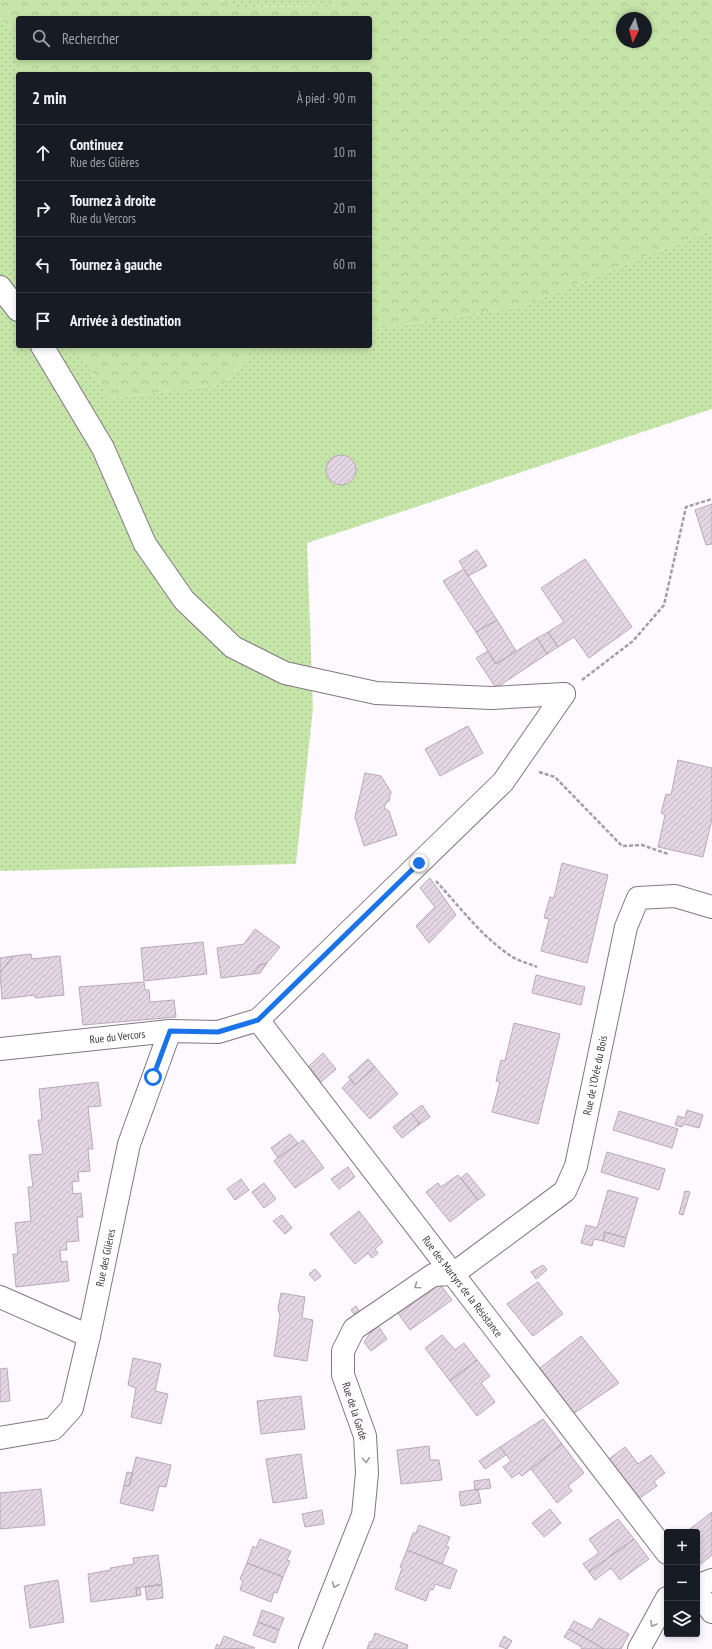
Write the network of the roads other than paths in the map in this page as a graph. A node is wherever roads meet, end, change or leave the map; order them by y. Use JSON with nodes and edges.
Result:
{"nodes":[{"id":1,"x":0,"y":287,"type":"edge"},
{"id":2,"x":16,"y":307,"type":"edge"},
{"id":3,"x":43,"y":348,"type":"edge"},
{"id":4,"x":712,"y":907,"type":"edge"},
{"id":5,"x":258,"y":1020,"type":"junction"},
{"id":6,"x":170,"y":1031,"type":"junction"},
{"id":7,"x":0,"y":1049,"type":"edge"},
{"id":8,"x":453,"y":1274,"type":"junction"},
{"id":9,"x":0,"y":1298,"type":"edge"},
{"id":10,"x":90,"y":1336,"type":"junction"},
{"id":11,"x":0,"y":1438,"type":"edge"},
{"id":12,"x":664,"y":1549,"type":"edge"},
{"id":13,"x":712,"y":1580,"type":"edge"},
{"id":14,"x":700,"y":1585,"type":"edge"},
{"id":15,"x":700,"y":1596,"type":"edge"},
{"id":16,"x":665,"y":1601,"type":"edge"},
{"id":17,"x":712,"y":1612,"type":"edge"},
{"id":18,"x":310,"y":1649,"type":"edge"},
{"id":19,"x":639,"y":1649,"type":"edge"}],
"edges":[{"from":1,"to":2,"type":"street"},
{"from":3,"to":5,"type":"street"},
{"from":4,"to":8,"type":"street","name":"Rue de l'Orée du Bois"},
{"from":5,"to":6,"type":"street","name":"Rue du Vercors"},
{"from":5,"to":8,"type":"street","name":"Rue des Martyrs de la Résistance"},
{"from":6,"to":7,"type":"street","name":"Rue du Vercors"},
{"from":6,"to":10,"type":"street","name":"Rue des Glières"},
{"from":8,"to":12,"type":"street","name":"Rue des Martyrs de la Résistance"},
{"from":8,"to":18,"type":"street","name":"Rue de la Garde","one_way":true},
{"from":9,"to":10,"type":"street"},
{"from":10,"to":11,"type":"street","name":"Rue des Glières"},
{"from":13,"to":14,"type":"street"},
{"from":15,"to":17,"type":"street"},
{"from":16,"to":19,"type":"street","one_way":true}]}
